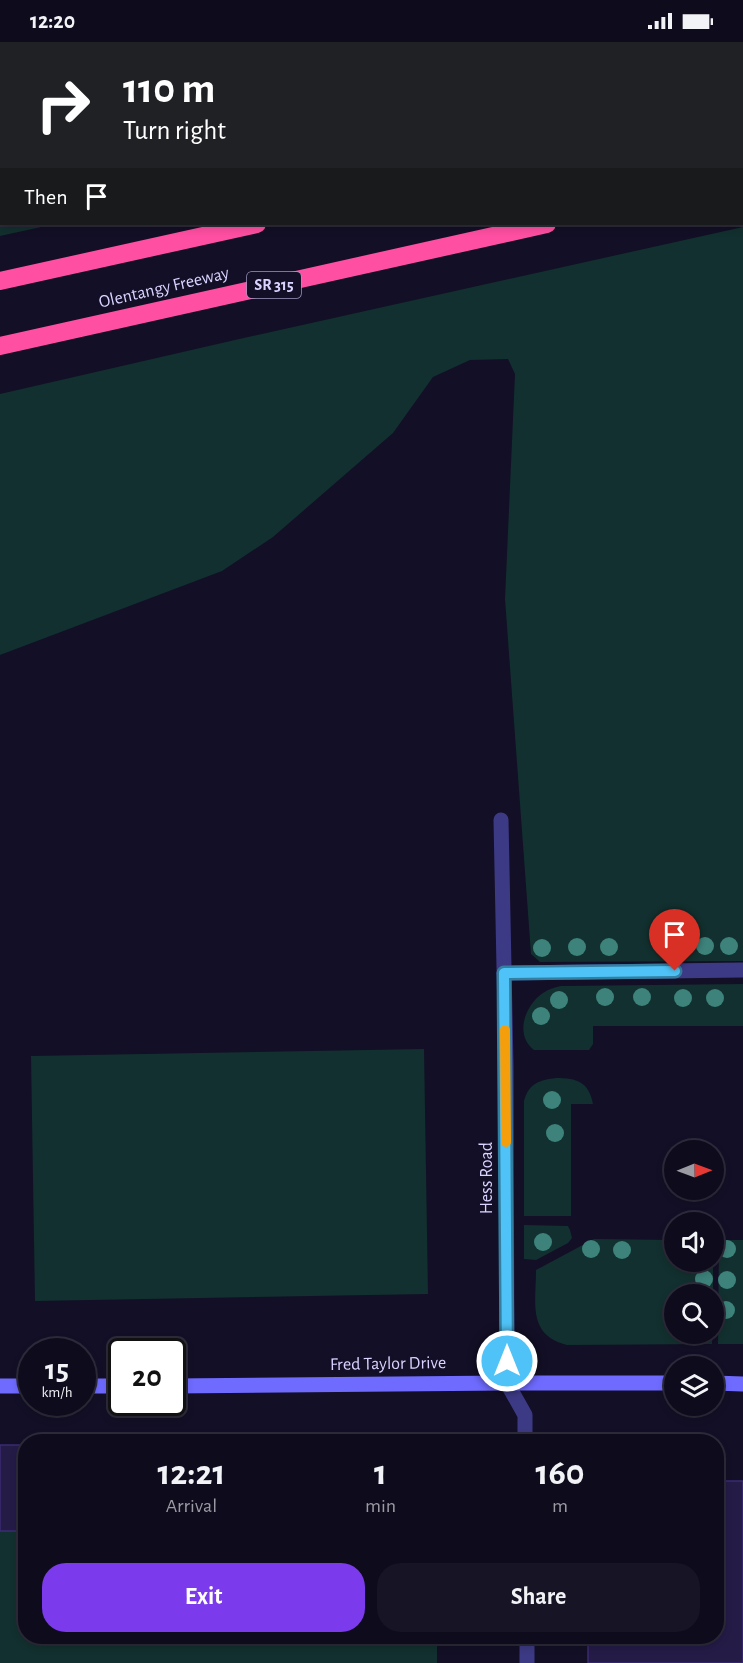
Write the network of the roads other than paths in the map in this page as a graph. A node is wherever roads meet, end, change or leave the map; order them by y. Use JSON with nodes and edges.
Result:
{"nodes":[{"id":1,"x":252,"y":225,"type":"edge"},
{"id":2,"x":543,"y":225,"type":"edge"},
{"id":3,"x":0,"y":281,"type":"edge"},
{"id":4,"x":0,"y":346,"type":"edge"},
{"id":5,"x":501,"y":820,"type":"dead end"},
{"id":6,"x":743,"y":970,"type":"edge"},
{"id":7,"x":504,"y":973,"type":"junction"},
{"id":8,"x":507,"y":1383,"type":"junction"},
{"id":9,"x":664,"y":1383,"type":"edge"},
{"id":10,"x":724,"y":1383,"type":"edge"},
{"id":11,"x":743,"y":1384,"type":"edge"},
{"id":12,"x":0,"y":1386,"type":"edge"},
{"id":13,"x":18,"y":1386,"type":"edge"},
{"id":14,"x":186,"y":1386,"type":"edge"},
{"id":15,"x":525,"y":1434,"type":"edge"},
{"id":16,"x":527,"y":1644,"type":"edge"},
{"id":17,"x":527,"y":1663,"type":"edge"}],
"edges":[{"from":1,"to":3,"type":"highway"},
{"from":2,"to":4,"type":"highway","name":"Olentangy Freeway","number":"SR 315"},
{"from":5,"to":7,"type":"street","name":"Hess Road"},
{"from":6,"to":7,"type":"street"},
{"from":7,"to":8,"type":"street","name":"Hess Road"},
{"from":8,"to":9,"type":"street","name":"Fred Taylor Drive"},
{"from":8,"to":14,"type":"street","name":"Fred Taylor Drive"},
{"from":8,"to":15,"type":"street"},
{"from":10,"to":11,"type":"street"},
{"from":12,"to":13,"type":"street"},
{"from":16,"to":17,"type":"street"}]}
